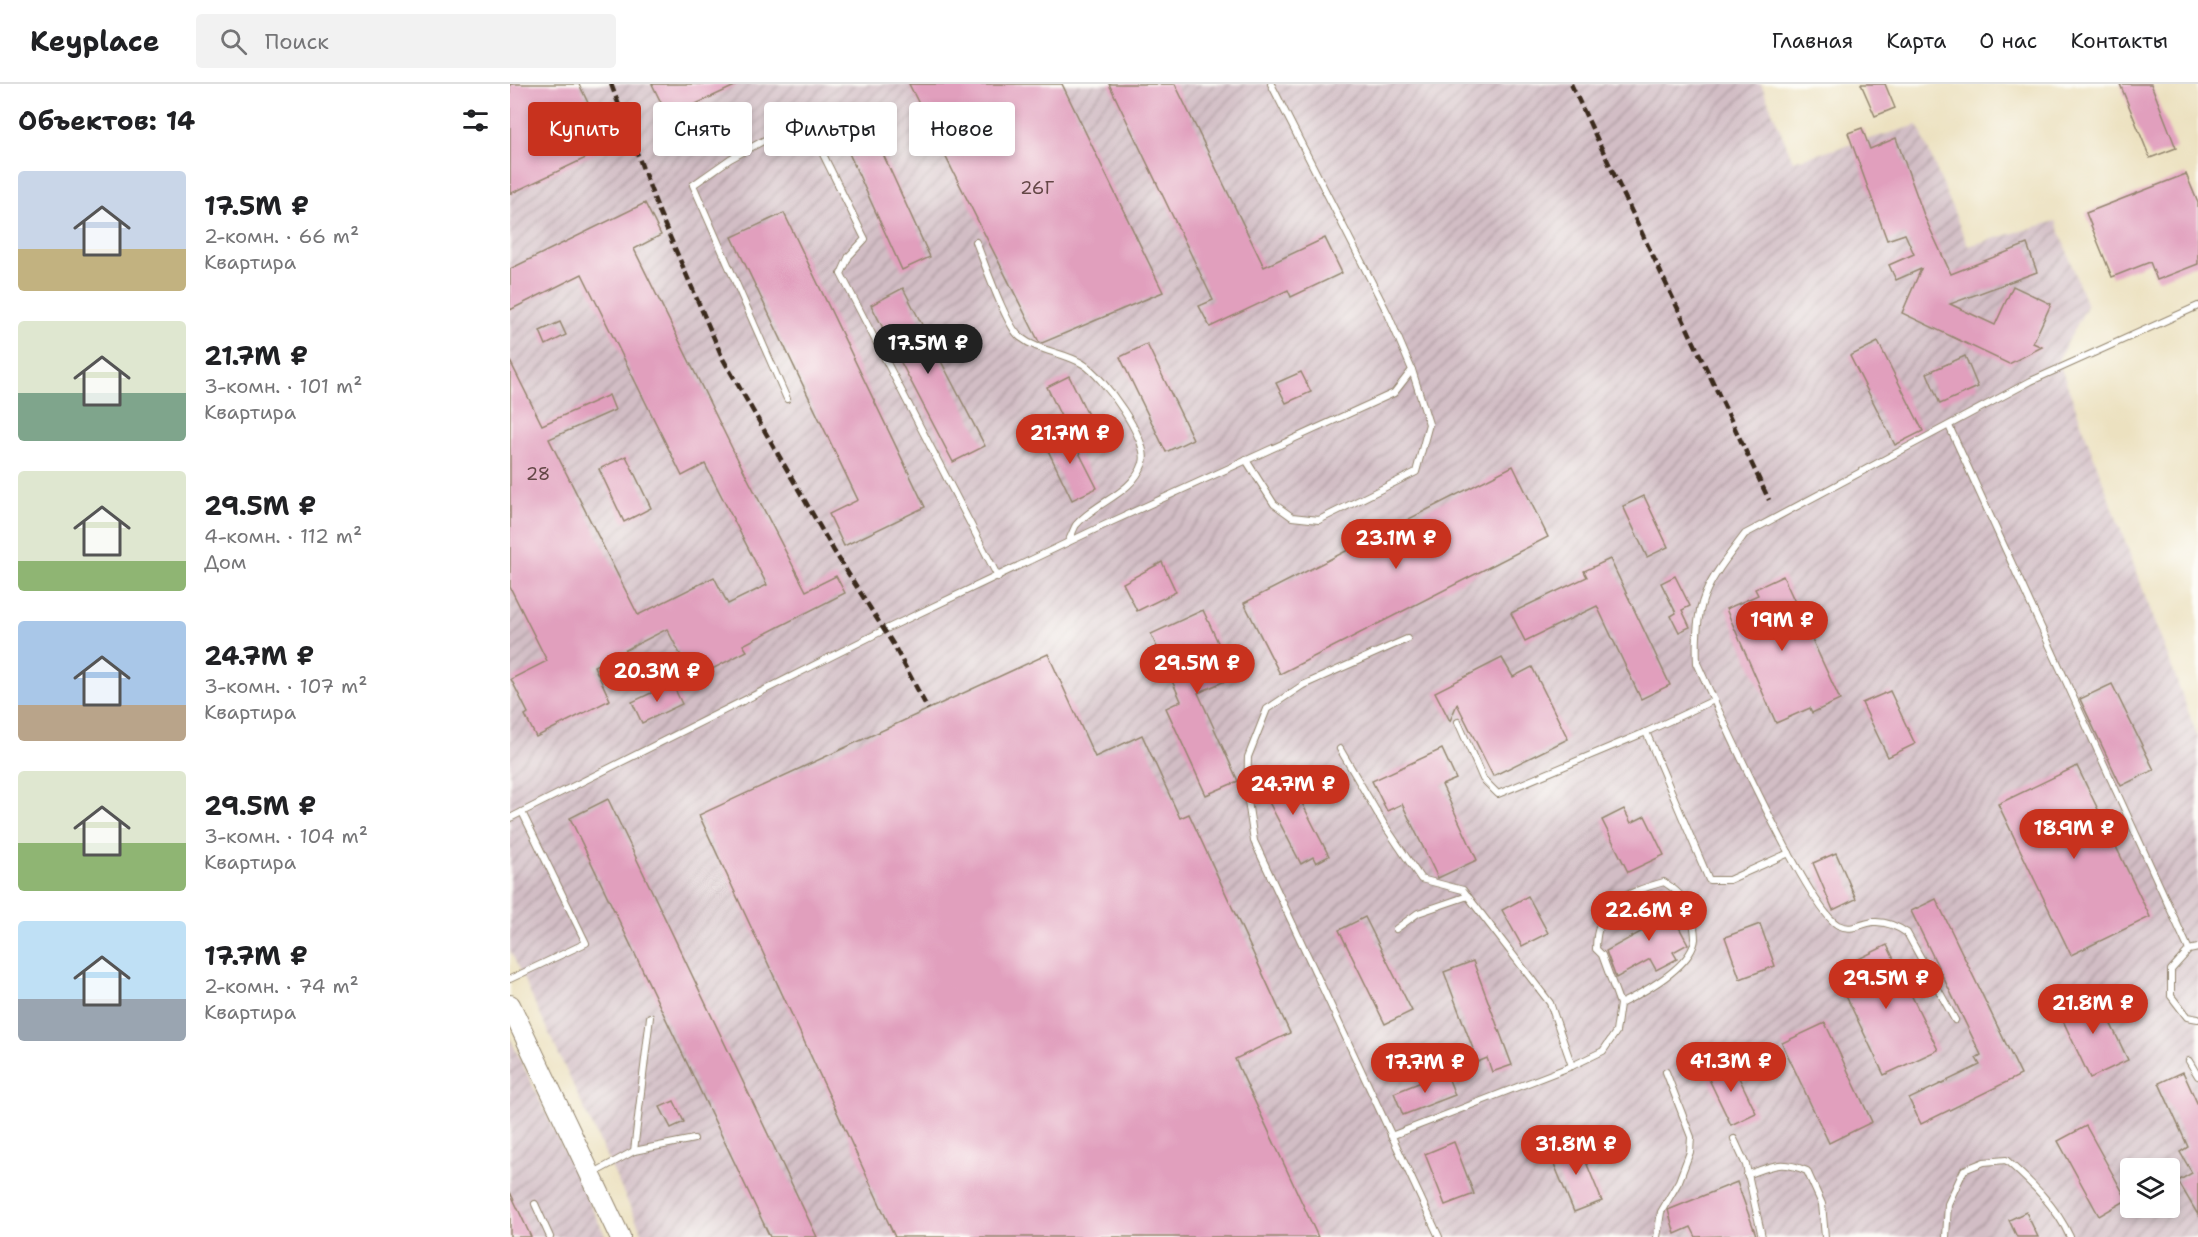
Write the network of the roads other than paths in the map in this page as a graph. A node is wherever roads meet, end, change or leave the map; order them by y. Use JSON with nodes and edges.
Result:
{"nodes":[{"id":1,"x":1270,"y":84,"type":"edge"},
{"id":2,"x":976,"y":242,"type":"dead end"},
{"id":3,"x":2198,"y":306,"type":"edge"},
{"id":4,"x":1412,"y":370,"type":"junction"},
{"id":5,"x":787,"y":399,"type":"dead end"},
{"id":6,"x":1949,"y":426,"type":"junction"},
{"id":7,"x":1246,"y":460,"type":"junction"},
{"id":8,"x":1068,"y":542,"type":"junction"},
{"id":9,"x":998,"y":577,"type":"junction"},
{"id":10,"x":1407,"y":639,"type":"dead end"},
{"id":11,"x":1714,"y":700,"type":"junction"},
{"id":12,"x":1458,"y":722,"type":"dead end"},
{"id":13,"x":1646,"y":732,"type":"junction"},
{"id":14,"x":1340,"y":749,"type":"dead end"},
{"id":15,"x":522,"y":812,"type":"junction"},
{"id":16,"x":510,"y":818,"type":"edge"},
{"id":17,"x":1789,"y":853,"type":"junction"},
{"id":18,"x":1468,"y":896,"type":"junction"},
{"id":19,"x":1396,"y":929,"type":"dead end"},
{"id":20,"x":2198,"y":948,"type":"edge"},
{"id":21,"x":2189,"y":950,"type":"junction"},
{"id":22,"x":510,"y":979,"type":"edge"},
{"id":23,"x":1620,"y":1004,"type":"junction"},
{"id":24,"x":510,"y":1005,"type":"edge"},
{"id":25,"x":650,"y":1017,"type":"dead end"},
{"id":26,"x":2198,"y":1019,"type":"edge"},
{"id":27,"x":1955,"y":1020,"type":"dead end"},
{"id":28,"x":2189,"y":1061,"type":"dead end"},
{"id":29,"x":1572,"y":1066,"type":"junction"},
{"id":30,"x":1666,"y":1072,"type":"dead end"},
{"id":31,"x":2198,"y":1076,"type":"edge"},
{"id":32,"x":1391,"y":1136,"type":"junction"},
{"id":33,"x":694,"y":1139,"type":"dead end"},
{"id":34,"x":1734,"y":1139,"type":"dead end"},
{"id":35,"x":634,"y":1151,"type":"junction"},
{"id":36,"x":592,"y":1175,"type":"junction"},
{"id":37,"x":1748,"y":1175,"type":"junction"},
{"id":38,"x":535,"y":1204,"type":"dead end"},
{"id":39,"x":550,"y":1237,"type":"edge"},
{"id":40,"x":620,"y":1237,"type":"edge"},
{"id":41,"x":1439,"y":1237,"type":"edge"},
{"id":42,"x":1657,"y":1237,"type":"edge"},
{"id":43,"x":1762,"y":1237,"type":"edge"},
{"id":44,"x":1825,"y":1237,"type":"edge"},
{"id":45,"x":1946,"y":1237,"type":"edge"},
{"id":46,"x":2070,"y":1237,"type":"edge"}],
"edges":[{"from":1,"to":4,"type":"lane"},
{"from":2,"to":8,"type":"lane"},
{"from":3,"to":6,"type":"lane"},
{"from":4,"to":7,"type":"lane"},
{"from":4,"to":7,"type":"lane"},
{"from":5,"to":9,"type":"lane"},
{"from":6,"to":11,"type":"lane"},
{"from":6,"to":21,"type":"lane"},
{"from":7,"to":8,"type":"lane"},
{"from":8,"to":9,"type":"lane"},
{"from":9,"to":15,"type":"lane"},
{"from":10,"to":32,"type":"lane"},
{"from":11,"to":13,"type":"lane"},
{"from":11,"to":17,"type":"lane"},
{"from":12,"to":13,"type":"lane"},
{"from":13,"to":17,"type":"lane"},
{"from":14,"to":18,"type":"lane"},
{"from":15,"to":16,"type":"lane"},
{"from":15,"to":22,"type":"lane"},
{"from":17,"to":27,"type":"lane"},
{"from":18,"to":19,"type":"lane"},
{"from":18,"to":29,"type":"lane"},
{"from":20,"to":21,"type":"lane"},
{"from":21,"to":26,"type":"lane"},
{"from":23,"to":23,"type":"lane"},
{"from":23,"to":29,"type":"lane"},
{"from":24,"to":36,"type":"main road"},
{"from":25,"to":35,"type":"lane"},
{"from":28,"to":31,"type":"lane"},
{"from":29,"to":32,"type":"lane"},
{"from":30,"to":42,"type":"lane"},
{"from":32,"to":41,"type":"lane"},
{"from":33,"to":35,"type":"lane"},
{"from":34,"to":37,"type":"lane"},
{"from":35,"to":36,"type":"lane"},
{"from":36,"to":40,"type":"main road"},
{"from":37,"to":43,"type":"lane"},
{"from":37,"to":44,"type":"lane"},
{"from":38,"to":39,"type":"lane"},
{"from":45,"to":46,"type":"lane"}]}
